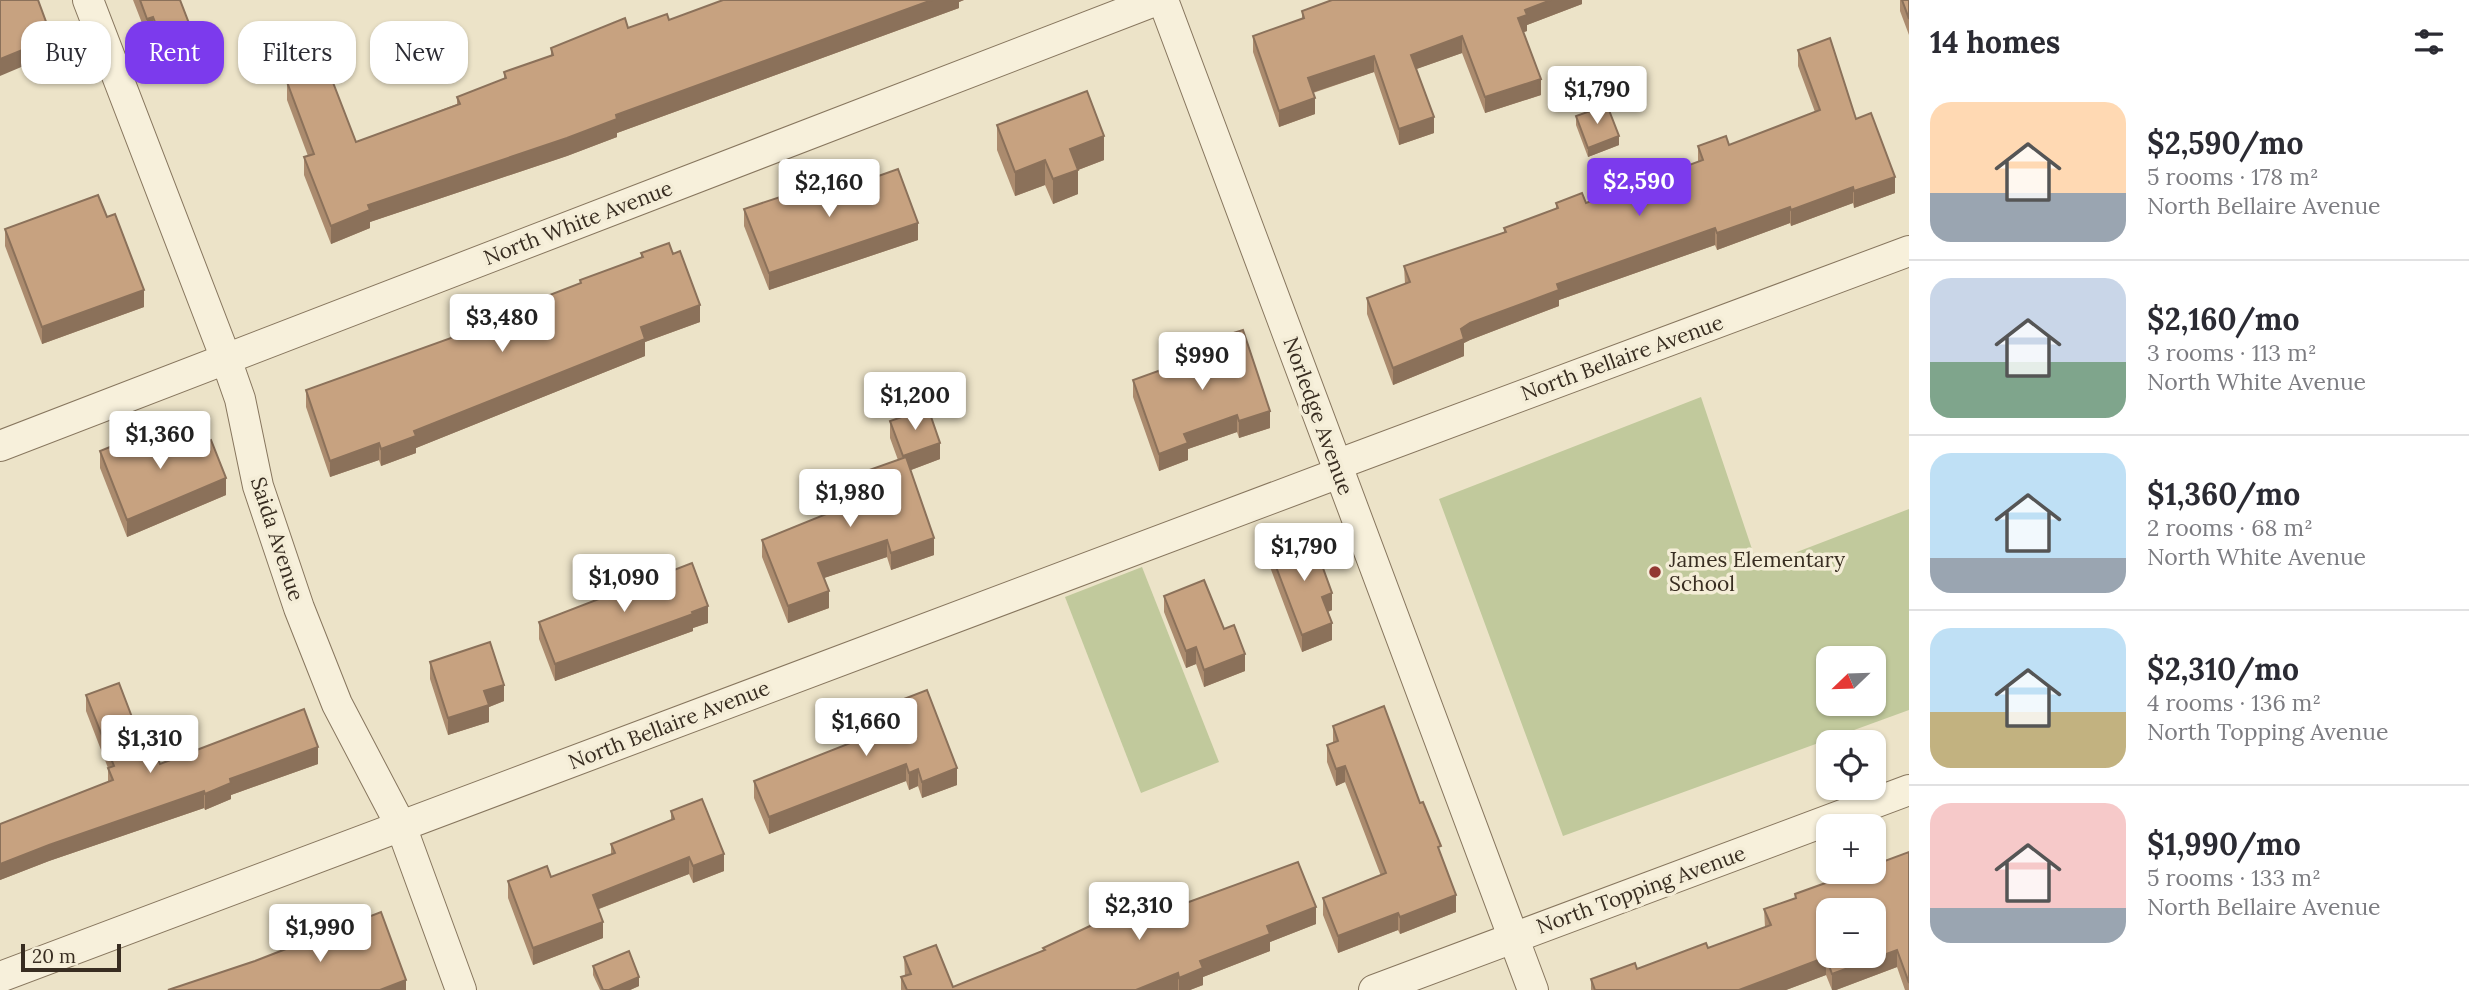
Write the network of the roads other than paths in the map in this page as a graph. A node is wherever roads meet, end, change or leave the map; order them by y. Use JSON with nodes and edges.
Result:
{"nodes":[{"id":1,"x":88,"y":0,"type":"edge"},
{"id":2,"x":1157,"y":0,"type":"edge"},
{"id":3,"x":1163,"y":0,"type":"edge"},
{"id":4,"x":1909,"y":251,"type":"edge"},
{"id":5,"x":226,"y":359,"type":"junction"},
{"id":6,"x":0,"y":446,"type":"edge"},
{"id":7,"x":1337,"y":469,"type":"junction"},
{"id":8,"x":1909,"y":790,"type":"edge"},
{"id":9,"x":401,"y":826,"type":"junction"},
{"id":10,"x":1513,"y":938,"type":"junction"},
{"id":11,"x":0,"y":977,"type":"edge"},
{"id":12,"x":461,"y":990,"type":"edge"},
{"id":13,"x":1374,"y":990,"type":"edge"},
{"id":14,"x":1533,"y":990,"type":"edge"}],
"edges":[{"from":1,"to":5,"type":"street","name":"Saida Avenue"},
{"from":2,"to":5,"type":"street","name":"North White Avenue"},
{"from":3,"to":7,"type":"street","name":"Norledge Avenue"},
{"from":4,"to":7,"type":"street","name":"North Bellaire Avenue"},
{"from":5,"to":6,"type":"street","name":"North White Avenue"},
{"from":5,"to":9,"type":"street","name":"Saida Avenue"},
{"from":7,"to":9,"type":"street","name":"North Bellaire Avenue"},
{"from":7,"to":10,"type":"street","name":"Norledge Avenue"},
{"from":8,"to":10,"type":"street","name":"North Topping Avenue"},
{"from":9,"to":11,"type":"street","name":"North Bellaire Avenue"},
{"from":9,"to":12,"type":"street","name":"Saida Avenue"},
{"from":10,"to":13,"type":"street","name":"North Topping Avenue"},
{"from":10,"to":14,"type":"street","name":"Norledge Avenue"}]}
